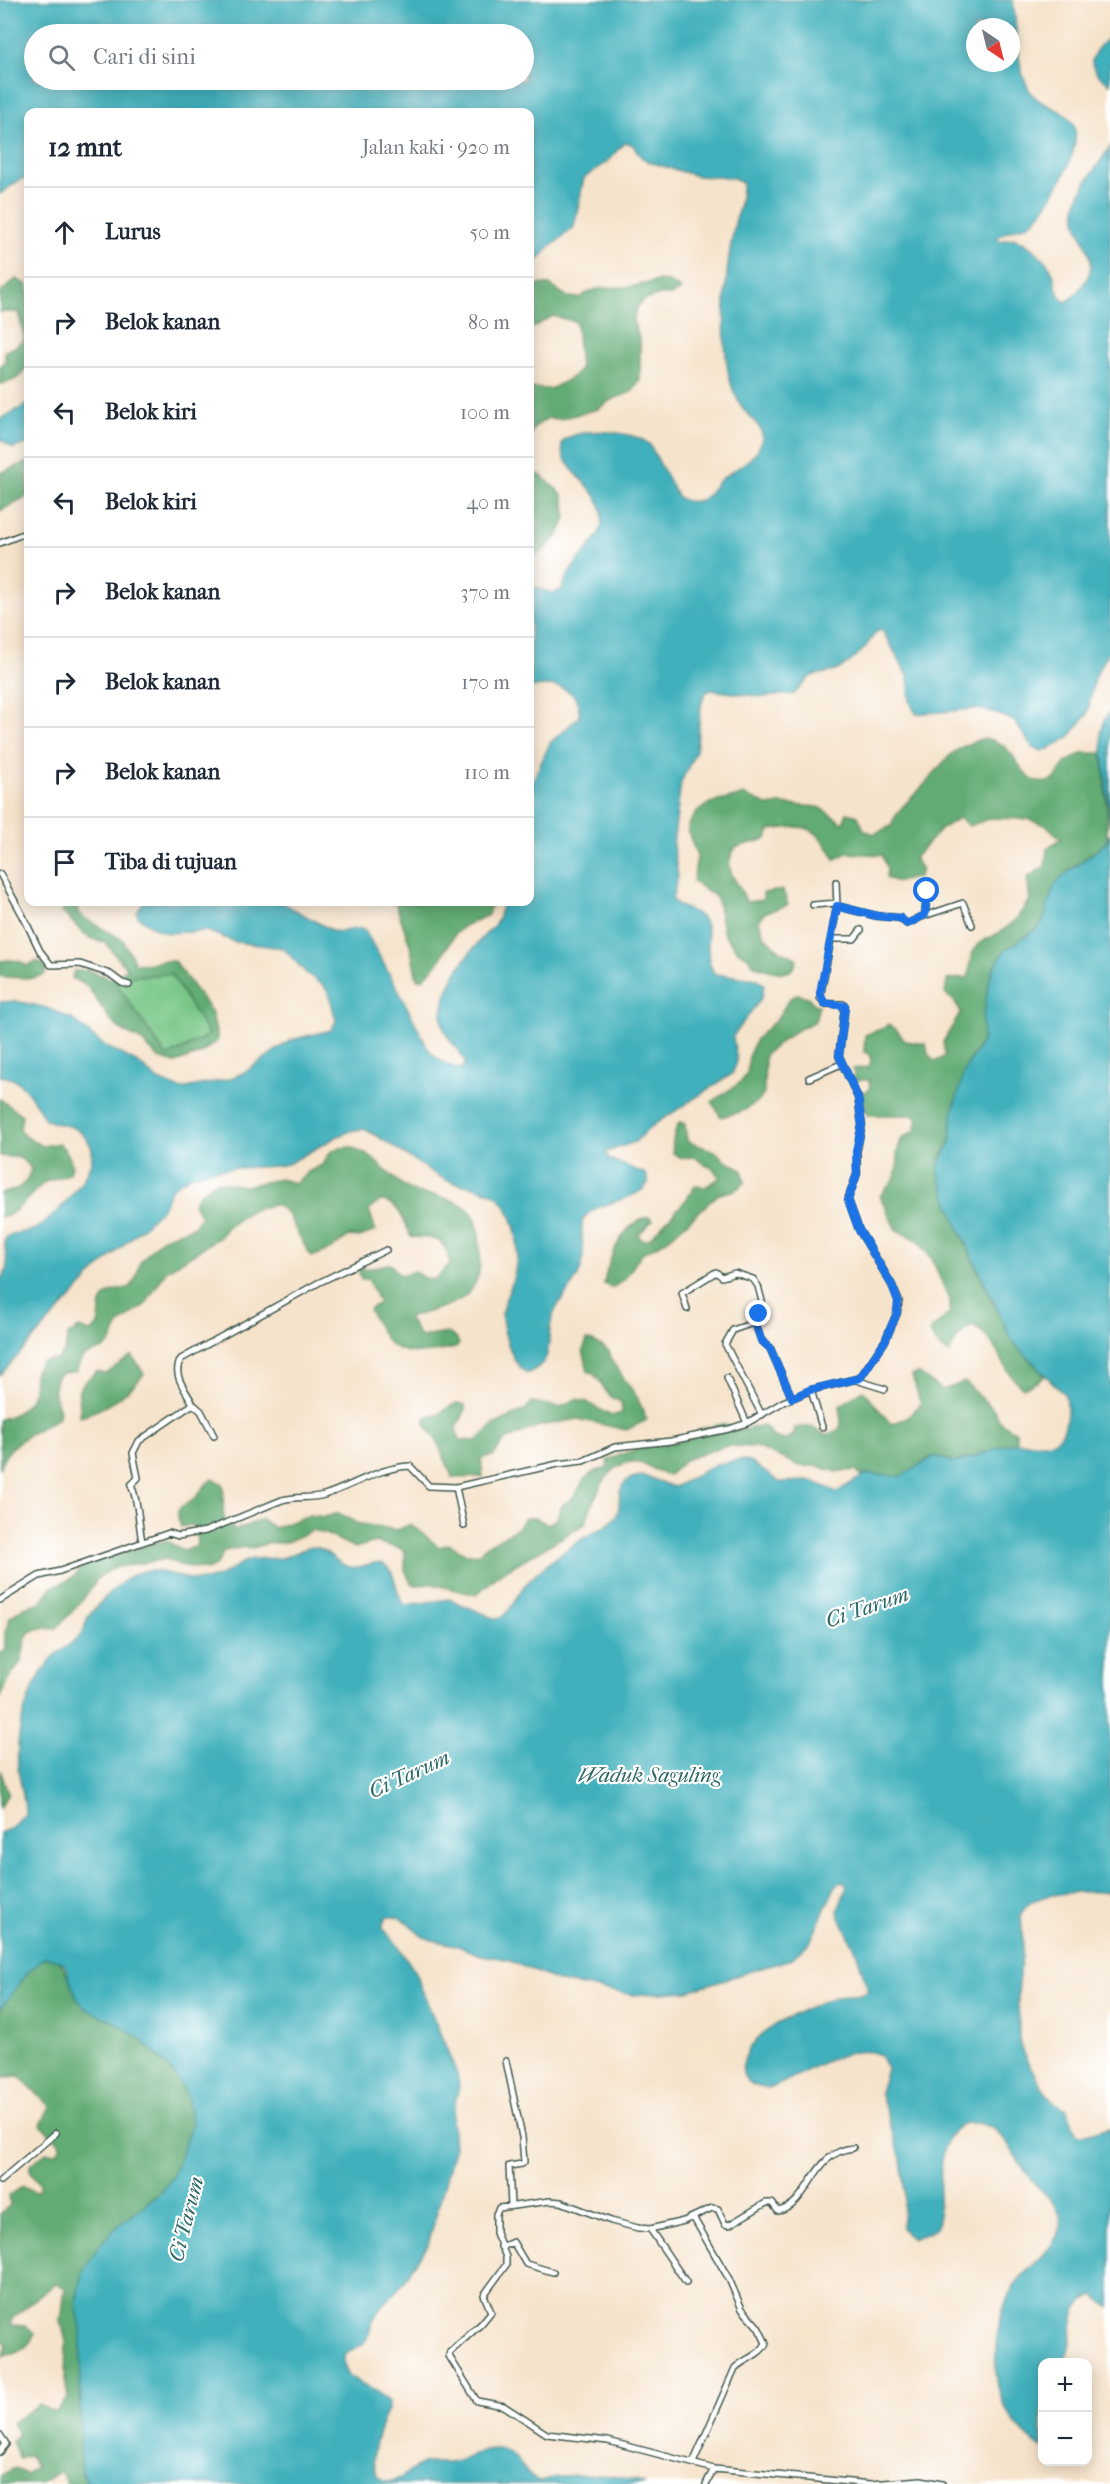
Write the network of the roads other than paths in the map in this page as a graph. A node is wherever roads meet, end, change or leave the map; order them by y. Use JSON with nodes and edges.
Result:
{"nodes":[{"id":1,"x":24,"y":534,"type":"edge"},
{"id":2,"x":0,"y":543,"type":"edge"},
{"id":3,"x":0,"y":874,"type":"edge"},
{"id":4,"x":836,"y":882,"type":"dead end"},
{"id":5,"x":927,"y":891,"type":"dead end"},
{"id":6,"x":837,"y":904,"type":"junction"},
{"id":7,"x":813,"y":905,"type":"dead end"},
{"id":8,"x":924,"y":916,"type":"junction"},
{"id":9,"x":972,"y":925,"type":"dead end"},
{"id":10,"x":861,"y":930,"type":"dead end"},
{"id":11,"x":831,"y":939,"type":"junction"},
{"id":12,"x":129,"y":985,"type":"dead end"},
{"id":13,"x":841,"y":1064,"type":"junction"},
{"id":14,"x":809,"y":1077,"type":"dead end"},
{"id":15,"x":386,"y":1250,"type":"dead end"},
{"id":16,"x":687,"y":1309,"type":"dead end"},
{"id":17,"x":756,"y":1322,"type":"junction"},
{"id":18,"x":727,"y":1378,"type":"dead end"},
{"id":19,"x":856,"y":1380,"type":"junction"},
{"id":20,"x":885,"y":1389,"type":"dead end"},
{"id":21,"x":810,"y":1390,"type":"junction"},
{"id":22,"x":792,"y":1398,"type":"junction"},
{"id":23,"x":193,"y":1404,"type":"junction"},
{"id":24,"x":762,"y":1414,"type":"junction"},
{"id":25,"x":747,"y":1423,"type":"junction"},
{"id":26,"x":822,"y":1427,"type":"dead end"},
{"id":27,"x":214,"y":1436,"type":"dead end"},
{"id":28,"x":456,"y":1487,"type":"junction"},
{"id":29,"x":464,"y":1526,"type":"dead end"},
{"id":30,"x":142,"y":1541,"type":"junction"},
{"id":31,"x":0,"y":1600,"type":"edge"},
{"id":32,"x":506,"y":2061,"type":"dead end"},
{"id":33,"x":56,"y":2133,"type":"dead end"},
{"id":34,"x":853,"y":2148,"type":"dead end"},
{"id":35,"x":0,"y":2181,"type":"edge"},
{"id":36,"x":510,"y":2206,"type":"junction"},
{"id":37,"x":693,"y":2217,"type":"junction"},
{"id":38,"x":650,"y":2229,"type":"junction"},
{"id":39,"x":501,"y":2247,"type":"junction"},
{"id":40,"x":553,"y":2272,"type":"dead end"},
{"id":41,"x":686,"y":2282,"type":"dead end"},
{"id":42,"x":0,"y":2435,"type":"edge"},
{"id":43,"x":0,"y":2452,"type":"edge"},
{"id":44,"x":693,"y":2463,"type":"junction"},
{"id":45,"x":714,"y":2469,"type":"junction"},
{"id":46,"x":899,"y":2483,"type":"edge"},
{"id":47,"x":706,"y":2484,"type":"edge"},
{"id":48,"x":942,"y":2484,"type":"edge"}],
"edges":[{"from":1,"to":2,"type":"street"},
{"from":3,"to":12,"type":"street"},
{"from":4,"to":6,"type":"street"},
{"from":5,"to":8,"type":"street"},
{"from":6,"to":7,"type":"street"},
{"from":6,"to":8,"type":"street"},
{"from":6,"to":11,"type":"street"},
{"from":8,"to":9,"type":"street"},
{"from":10,"to":11,"type":"street"},
{"from":11,"to":13,"type":"street"},
{"from":13,"to":14,"type":"street"},
{"from":13,"to":19,"type":"street"},
{"from":15,"to":23,"type":"street"},
{"from":16,"to":17,"type":"street"},
{"from":17,"to":22,"type":"street"},
{"from":17,"to":24,"type":"street"},
{"from":18,"to":25,"type":"street"},
{"from":19,"to":20,"type":"street"},
{"from":19,"to":21,"type":"street"},
{"from":21,"to":22,"type":"street"},
{"from":21,"to":26,"type":"street"},
{"from":22,"to":24,"type":"street"},
{"from":23,"to":27,"type":"street"},
{"from":23,"to":30,"type":"street"},
{"from":24,"to":25,"type":"street"},
{"from":25,"to":28,"type":"street"},
{"from":28,"to":29,"type":"street"},
{"from":28,"to":30,"type":"street"},
{"from":30,"to":31,"type":"street"},
{"from":32,"to":36,"type":"street"},
{"from":33,"to":35,"type":"street"},
{"from":34,"to":37,"type":"street"},
{"from":36,"to":38,"type":"street"},
{"from":36,"to":39,"type":"street"},
{"from":37,"to":38,"type":"street"},
{"from":37,"to":44,"type":"street"},
{"from":38,"to":41,"type":"street"},
{"from":39,"to":40,"type":"street"},
{"from":39,"to":44,"type":"street"},
{"from":42,"to":43,"type":"street"},
{"from":44,"to":45,"type":"street"},
{"from":45,"to":46,"type":"street"},
{"from":45,"to":47,"type":"street"},
{"from":46,"to":48,"type":"street"}]}
